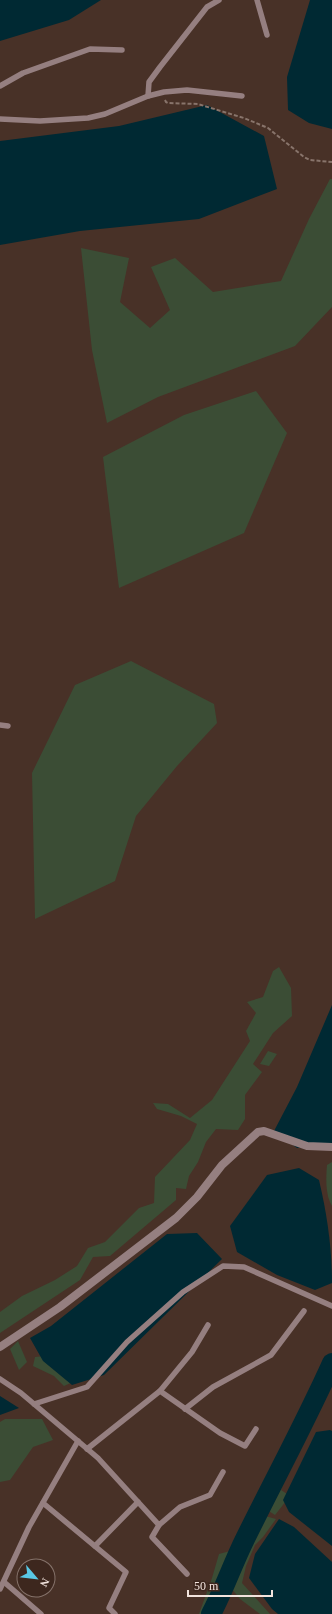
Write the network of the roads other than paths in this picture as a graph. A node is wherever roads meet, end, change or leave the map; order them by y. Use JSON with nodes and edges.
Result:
{"nodes":[{"id":1,"x":219,"y":0,"type":"edge"},
{"id":2,"x":257,"y":0,"type":"edge"},
{"id":3,"x":267,"y":35,"type":"dead end"},
{"id":4,"x":122,"y":50,"type":"dead end"},
{"id":5,"x":0,"y":86,"type":"edge"},
{"id":6,"x":148,"y":96,"type":"junction"},
{"id":7,"x":242,"y":96,"type":"dead end"},
{"id":8,"x":0,"y":119,"type":"edge"},
{"id":9,"x":0,"y":725,"type":"edge"},
{"id":10,"x":8,"y":726,"type":"dead end"},
{"id":11,"x":332,"y":1148,"type":"edge"},
{"id":12,"x":332,"y":1306,"type":"edge"},
{"id":13,"x":304,"y":1311,"type":"dead end"},
{"id":14,"x":208,"y":1326,"type":"dead end"},
{"id":15,"x":0,"y":1347,"type":"edge"},
{"id":16,"x":0,"y":1379,"type":"edge"},
{"id":17,"x":160,"y":1391,"type":"junction"},
{"id":18,"x":34,"y":1404,"type":"junction"},
{"id":19,"x":185,"y":1409,"type":"junction"},
{"id":20,"x":256,"y":1429,"type":"dead end"},
{"id":21,"x":78,"y":1441,"type":"junction"},
{"id":22,"x":87,"y":1449,"type":"junction"},
{"id":23,"x":223,"y":1472,"type":"dead end"},
{"id":24,"x":138,"y":1502,"type":"junction"},
{"id":25,"x":43,"y":1503,"type":"junction"},
{"id":26,"x":159,"y":1525,"type":"junction"},
{"id":27,"x":95,"y":1546,"type":"junction"},
{"id":28,"x":187,"y":1574,"type":"dead end"},
{"id":29,"x":4,"y":1582,"type":"junction"},
{"id":30,"x":0,"y":1589,"type":"edge"},
{"id":31,"x":40,"y":1614,"type":"edge"},
{"id":32,"x":115,"y":1614,"type":"edge"}],
"edges":[{"from":1,"to":6,"type":"lane"},
{"from":2,"to":3,"type":"lane"},
{"from":4,"to":5,"type":"lane"},
{"from":6,"to":7,"type":"lane"},
{"from":6,"to":8,"type":"lane"},
{"from":9,"to":10,"type":"lane"},
{"from":11,"to":15,"type":"street"},
{"from":12,"to":18,"type":"lane"},
{"from":13,"to":19,"type":"lane"},
{"from":14,"to":17,"type":"lane"},
{"from":16,"to":18,"type":"lane"},
{"from":17,"to":19,"type":"lane"},
{"from":17,"to":22,"type":"lane"},
{"from":18,"to":21,"type":"lane"},
{"from":19,"to":20,"type":"lane"},
{"from":21,"to":22,"type":"lane"},
{"from":21,"to":25,"type":"lane"},
{"from":22,"to":24,"type":"lane"},
{"from":23,"to":26,"type":"lane"},
{"from":24,"to":26,"type":"lane"},
{"from":24,"to":27,"type":"lane"},
{"from":25,"to":27,"type":"lane"},
{"from":25,"to":29,"type":"lane"},
{"from":26,"to":28,"type":"lane"},
{"from":27,"to":32,"type":"lane"},
{"from":29,"to":30,"type":"lane"},
{"from":29,"to":31,"type":"lane"}]}
